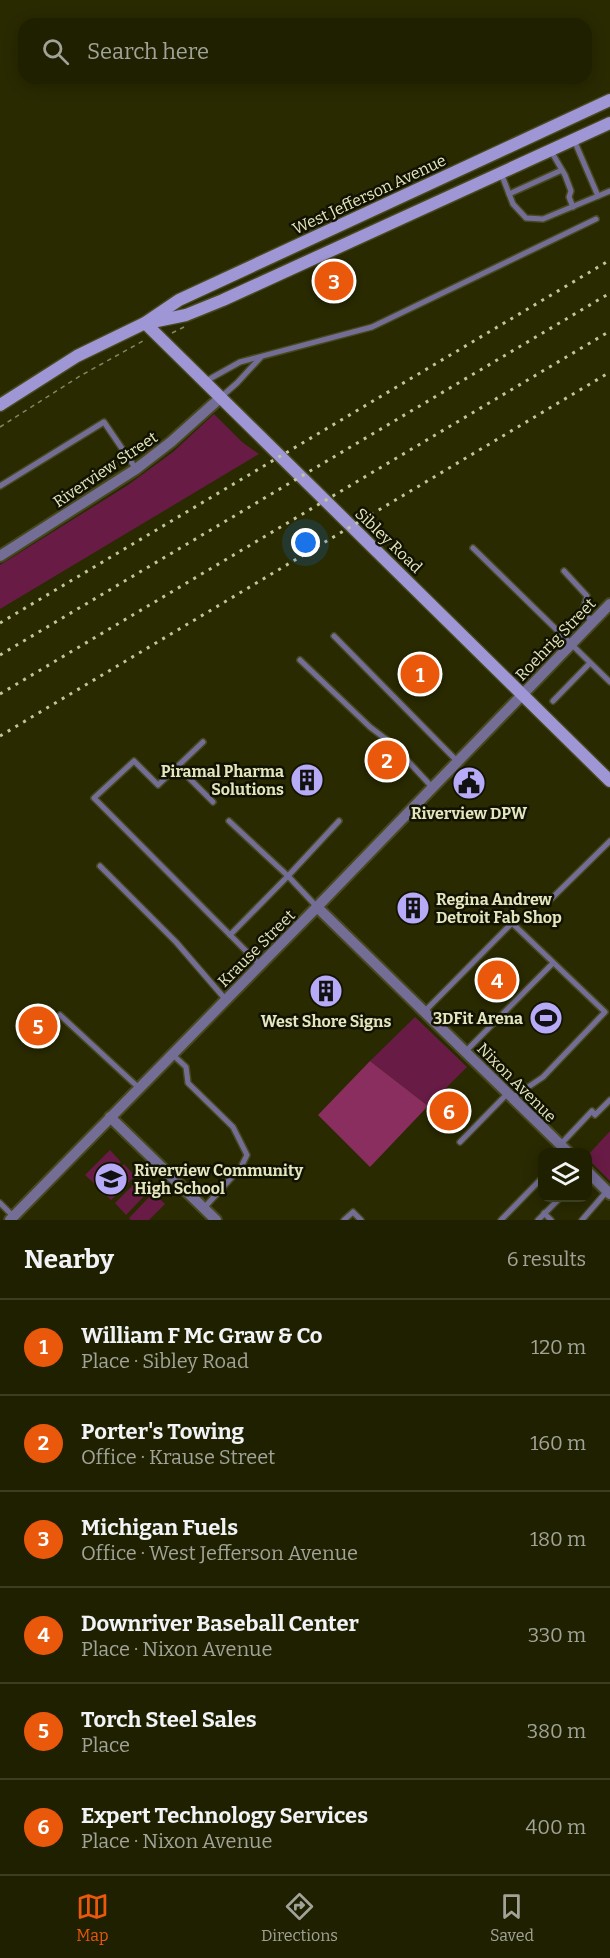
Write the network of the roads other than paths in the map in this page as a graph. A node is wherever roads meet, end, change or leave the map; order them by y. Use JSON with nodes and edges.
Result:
{"nodes":[{"id":1,"x":610,"y":100,"type":"edge"},
{"id":2,"x":610,"y":123,"type":"edge"},
{"id":3,"x":574,"y":140,"type":"junction"},
{"id":4,"x":504,"y":150,"type":"junction"},
{"id":5,"x":550,"y":151,"type":"junction"},
{"id":6,"x":562,"y":170,"type":"junction"},
{"id":7,"x":507,"y":171,"type":"junction"},
{"id":8,"x":610,"y":191,"type":"edge"},
{"id":9,"x":509,"y":194,"type":"junction"},
{"id":10,"x":598,"y":196,"type":"junction"},
{"id":11,"x":573,"y":207,"type":"junction"},
{"id":12,"x":596,"y":219,"type":"dead end"},
{"id":13,"x":329,"y":230,"type":"junction"},
{"id":14,"x":336,"y":248,"type":"junction"},
{"id":15,"x":145,"y":323,"type":"junction"},
{"id":16,"x":261,"y":356,"type":"junction"},
{"id":17,"x":204,"y":382,"type":"junction"},
{"id":18,"x":220,"y":398,"type":"junction"},
{"id":19,"x":0,"y":405,"type":"edge"},
{"id":20,"x":136,"y":469,"type":"junction"},
{"id":21,"x":0,"y":486,"type":"edge"},
{"id":22,"x":473,"y":548,"type":"dead end"},
{"id":23,"x":0,"y":556,"type":"edge"},
{"id":24,"x":564,"y":571,"type":"dead end"},
{"id":25,"x":610,"y":604,"type":"edge"},
{"id":26,"x":592,"y":622,"type":"junction"},
{"id":27,"x":334,"y":636,"type":"dead end"},
{"id":28,"x":571,"y":644,"type":"junction"},
{"id":29,"x":300,"y":660,"type":"dead end"},
{"id":30,"x":590,"y":663,"type":"junction"},
{"id":31,"x":610,"y":682,"type":"edge"},
{"id":32,"x":522,"y":695,"type":"junction"},
{"id":33,"x":553,"y":701,"type":"dead end"},
{"id":34,"x":203,"y":742,"type":"dead end"},
{"id":35,"x":458,"y":762,"type":"junction"},
{"id":36,"x":178,"y":767,"type":"junction"},
{"id":37,"x":609,"y":779,"type":"edge"},
{"id":38,"x":433,"y":788,"type":"junction"},
{"id":39,"x":213,"y":802,"type":"dead end"},
{"id":40,"x":339,"y":820,"type":"dead end"},
{"id":41,"x":229,"y":821,"type":"dead end"},
{"id":42,"x":610,"y":841,"type":"edge"},
{"id":43,"x":100,"y":866,"type":"dead end"},
{"id":44,"x":288,"y":876,"type":"junction"},
{"id":45,"x":549,"y":901,"type":"dead end"},
{"id":46,"x":317,"y":907,"type":"junction"},
{"id":47,"x":230,"y":934,"type":"junction"},
{"id":48,"x":553,"y":963,"type":"junction"},
{"id":49,"x":260,"y":965,"type":"junction"},
{"id":50,"x":226,"y":1000,"type":"junction"},
{"id":51,"x":424,"y":1012,"type":"junction"},
{"id":52,"x":60,"y":1015,"type":"dead end"},
{"id":53,"x":465,"y":1052,"type":"junction"},
{"id":54,"x":172,"y":1053,"type":"junction"},
{"id":55,"x":139,"y":1088,"type":"junction"},
{"id":56,"x":510,"y":1096,"type":"junction"},
{"id":57,"x":610,"y":1100,"type":"edge"},
{"id":58,"x":110,"y":1117,"type":"junction"},
{"id":59,"x":460,"y":1142,"type":"dead end"},
{"id":60,"x":563,"y":1148,"type":"edge"},
{"id":61,"x":566,"y":1148,"type":"edge"},
{"id":62,"x":592,"y":1176,"type":"edge"},
{"id":63,"x":538,"y":1183,"type":"edge"},
{"id":64,"x":609,"y":1193,"type":"edge"},
{"id":65,"x":555,"y":1202,"type":"edge"},
{"id":66,"x":0,"y":1203,"type":"edge"},
{"id":67,"x":204,"y":1208,"type":"junction"},
{"id":68,"x":544,"y":1213,"type":"junction"},
{"id":69,"x":12,"y":1218,"type":"edge"},
{"id":70,"x":216,"y":1220,"type":"edge"},
{"id":71,"x":344,"y":1220,"type":"edge"},
{"id":72,"x":361,"y":1220,"type":"edge"},
{"id":73,"x":501,"y":1220,"type":"edge"},
{"id":74,"x":538,"y":1220,"type":"edge"},
{"id":75,"x":551,"y":1220,"type":"edge"},
{"id":76,"x":582,"y":1220,"type":"edge"}],
"edges":[{"from":1,"to":4,"type":"main road","name":"West Jefferson Avenue"},
{"from":2,"to":3,"type":"main road","name":"West Jefferson Avenue"},
{"from":3,"to":5,"type":"main road","name":"West Jefferson Avenue"},
{"from":3,"to":10,"type":"lane"},
{"from":4,"to":7,"type":"main road"},
{"from":4,"to":13,"type":"main road","name":"West Jefferson Avenue"},
{"from":5,"to":6,"type":"lane"},
{"from":5,"to":7,"type":"main road","name":"West Jefferson Avenue"},
{"from":6,"to":9,"type":"lane"},
{"from":6,"to":11,"type":"lane"},
{"from":7,"to":9,"type":"lane"},
{"from":7,"to":14,"type":"main road","name":"West Jefferson Avenue"},
{"from":8,"to":10,"type":"lane"},
{"from":9,"to":11,"type":"lane"},
{"from":10,"to":11,"type":"lane"},
{"from":12,"to":16,"type":"lane"},
{"from":13,"to":14,"type":"main road"},
{"from":13,"to":15,"type":"main road","name":"West Jefferson Avenue"},
{"from":14,"to":15,"type":"main road","name":"West Jefferson Avenue"},
{"from":15,"to":17,"type":"main road","name":"Sibley Road"},
{"from":15,"to":19,"type":"main road","name":"West Jefferson Avenue"},
{"from":16,"to":17,"type":"lane"},
{"from":16,"to":18,"type":"lane"},
{"from":17,"to":18,"type":"main road","name":"Sibley Road"},
{"from":18,"to":20,"type":"street","name":"Riverview Street"},
{"from":18,"to":32,"type":"main road","name":"Sibley Road"},
{"from":20,"to":21,"type":"lane"},
{"from":20,"to":23,"type":"street","name":"Riverview Street"},
{"from":22,"to":28,"type":"lane"},
{"from":24,"to":26,"type":"lane"},
{"from":25,"to":26,"type":"street","name":"Roehrig Street"},
{"from":26,"to":28,"type":"street","name":"Roehrig Street"},
{"from":27,"to":35,"type":"lane"},
{"from":28,"to":30,"type":"lane"},
{"from":28,"to":32,"type":"street","name":"Roehrig Street"},
{"from":29,"to":38,"type":"lane"},
{"from":30,"to":31,"type":"lane"},
{"from":30,"to":33,"type":"lane"},
{"from":32,"to":35,"type":"street","name":"Krause Street"},
{"from":32,"to":37,"type":"main road","name":"Sibley Road"},
{"from":34,"to":36,"type":"lane"},
{"from":35,"to":38,"type":"street","name":"Krause Street"},
{"from":36,"to":39,"type":"lane"},
{"from":36,"to":47,"type":"lane"},
{"from":38,"to":46,"type":"street","name":"Krause Street"},
{"from":40,"to":44,"type":"lane"},
{"from":41,"to":44,"type":"lane"},
{"from":42,"to":45,"type":"lane"},
{"from":43,"to":50,"type":"lane"},
{"from":44,"to":46,"type":"lane"},
{"from":44,"to":47,"type":"lane"},
{"from":46,"to":49,"type":"street","name":"Krause Street"},
{"from":46,"to":51,"type":"street","name":"Nixon Avenue"},
{"from":47,"to":49,"type":"lane"},
{"from":48,"to":51,"type":"lane"},
{"from":48,"to":53,"type":"lane"},
{"from":48,"to":56,"type":"lane"},
{"from":49,"to":50,"type":"street","name":"Krause Street"},
{"from":50,"to":54,"type":"street","name":"Krause Street"},
{"from":51,"to":53,"type":"street","name":"Nixon Avenue"},
{"from":52,"to":55,"type":"lane"},
{"from":53,"to":56,"type":"street","name":"Nixon Avenue"},
{"from":54,"to":55,"type":"street","name":"Krause Street"},
{"from":54,"to":67,"type":"lane"},
{"from":55,"to":58,"type":"street","name":"Krause Street"},
{"from":56,"to":59,"type":"lane"},
{"from":56,"to":60,"type":"street","name":"Nixon Avenue"},
{"from":57,"to":61,"type":"lane"},
{"from":58,"to":67,"type":"street"},
{"from":58,"to":69,"type":"street","name":"Krause Street"},
{"from":62,"to":64,"type":"street"},
{"from":63,"to":73,"type":"lane"},
{"from":64,"to":76,"type":"lane"},
{"from":65,"to":68,"type":"lane"},
{"from":66,"to":69,"type":"lane"},
{"from":67,"to":70,"type":"street"},
{"from":68,"to":74,"type":"lane"},
{"from":68,"to":75,"type":"lane"},
{"from":71,"to":72,"type":"lane"}]}
